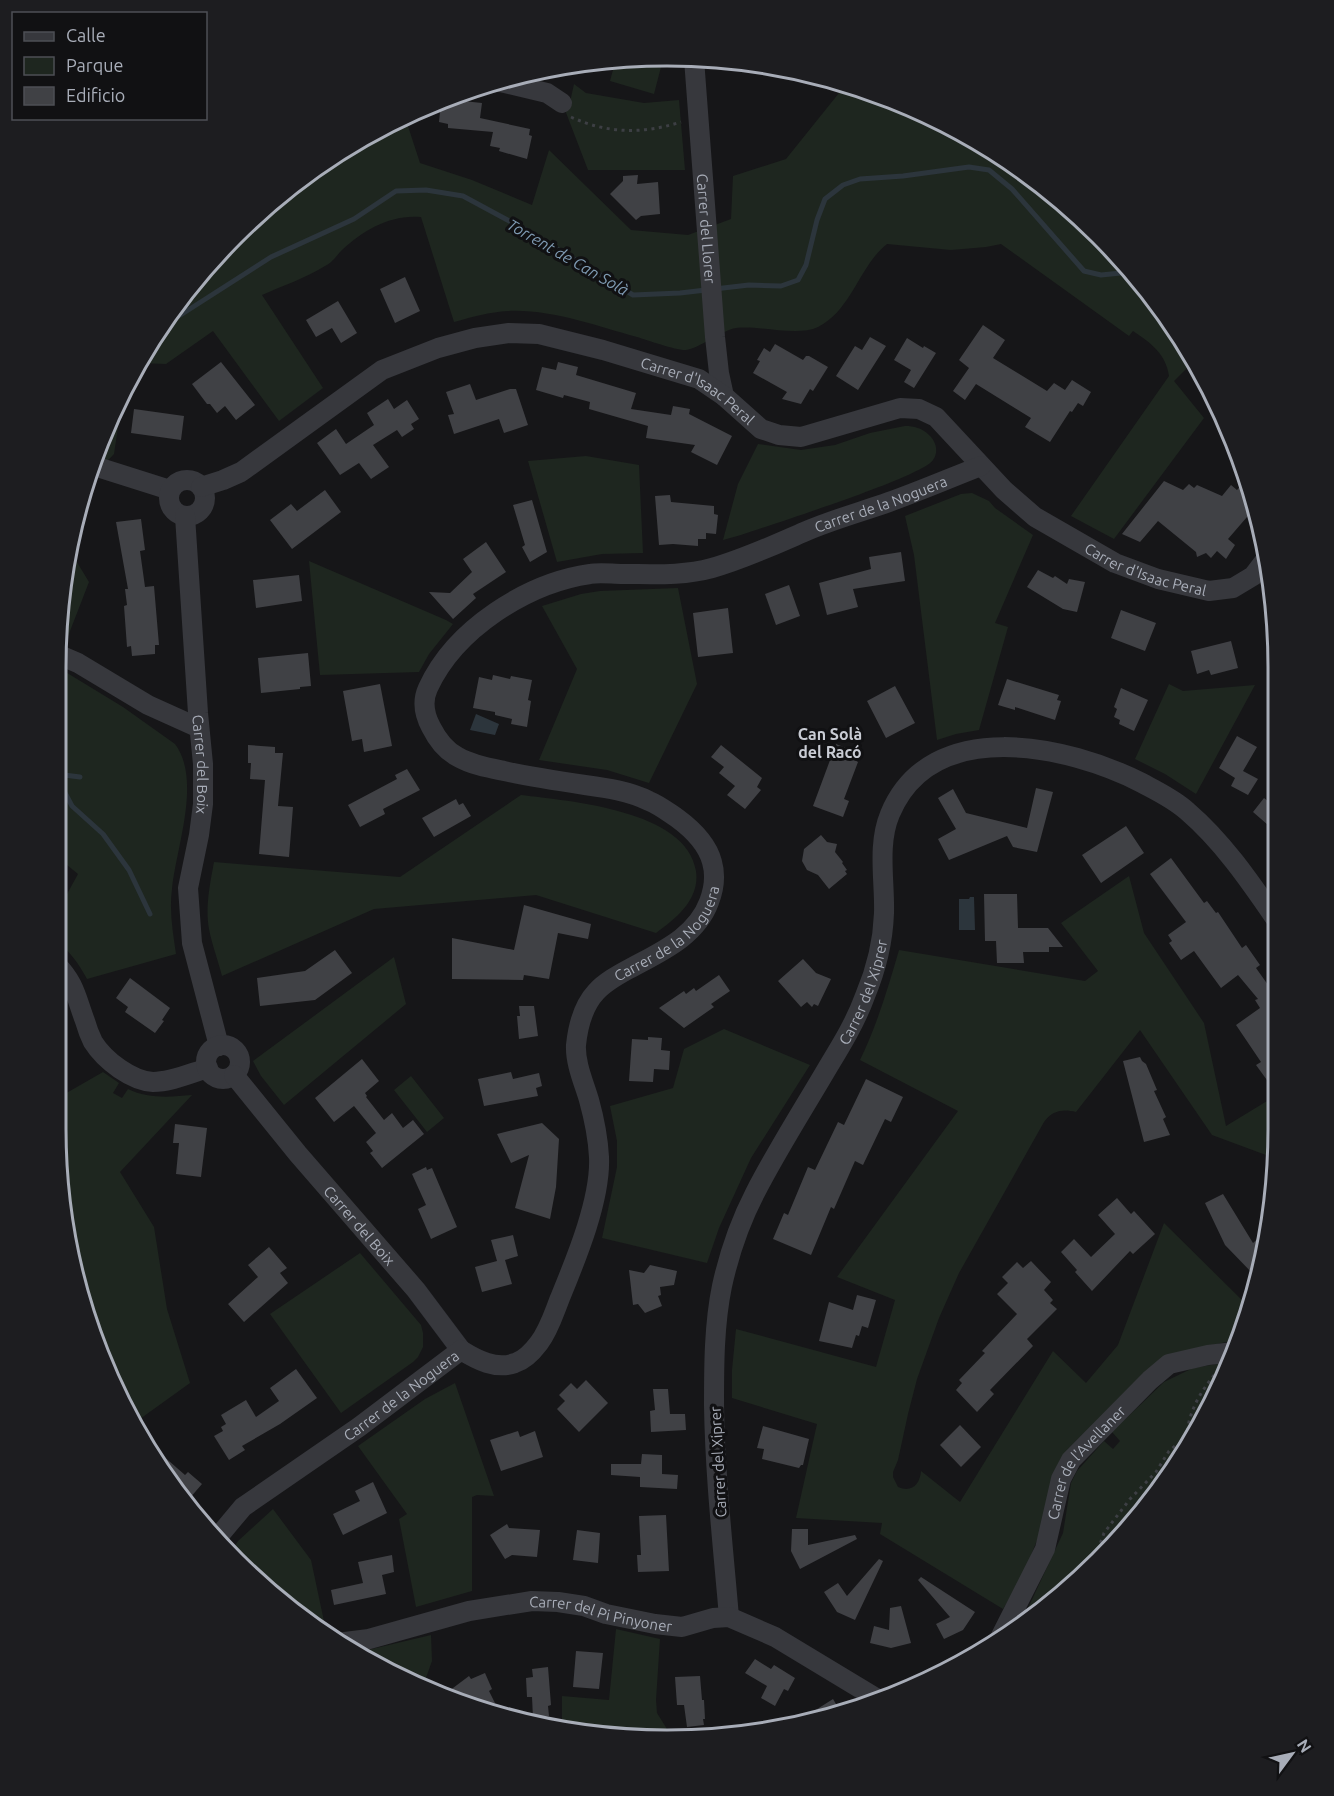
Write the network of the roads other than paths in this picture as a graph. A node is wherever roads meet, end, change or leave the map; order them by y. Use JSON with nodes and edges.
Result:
{"nodes":[{"id":1,"x":695,"y":67,"type":"edge"},
{"id":2,"x":514,"y":85,"type":"edge"},
{"id":3,"x":562,"y":103,"type":"road end"},
{"id":4,"x":724,"y":396,"type":"junction"},
{"id":5,"x":981,"y":465,"type":"junction"},
{"id":6,"x":100,"y":468,"type":"edge"},
{"id":7,"x":201,"y":487,"type":"junction"},
{"id":8,"x":170,"y":490,"type":"junction"},
{"id":9,"x":185,"y":516,"type":"junction"},
{"id":10,"x":1259,"y":568,"type":"edge"},
{"id":11,"x":66,"y":658,"type":"edge"},
{"id":12,"x":199,"y":728,"type":"junction"},
{"id":13,"x":1268,"y":908,"type":"edge"},
{"id":14,"x":66,"y":975,"type":"edge"},
{"id":15,"x":219,"y":1046,"type":"junction"},
{"id":16,"x":207,"y":1068,"type":"junction"},
{"id":17,"x":234,"y":1075,"type":"junction"},
{"id":18,"x":462,"y":1350,"type":"junction"},
{"id":19,"x":1224,"y":1353,"type":"edge"},
{"id":20,"x":222,"y":1532,"type":"edge"},
{"id":21,"x":729,"y":1617,"type":"junction"},
{"id":22,"x":1007,"y":1625,"type":"edge"},
{"id":23,"x":353,"y":1641,"type":"edge"},
{"id":24,"x":870,"y":1694,"type":"edge"}],
"edges":[{"from":1,"to":4,"type":"street","name":"Carrer del Llorer"},
{"from":2,"to":3,"type":"street"},
{"from":4,"to":5,"type":"street","name":"Carrer d'Isaac Peral"},
{"from":4,"to":7,"type":"street","name":"Carrer d'Isaac Peral"},
{"from":5,"to":10,"type":"street","name":"Carrer d'Isaac Peral"},
{"from":5,"to":18,"type":"street","name":"Carrer de la Noguera"},
{"from":6,"to":8,"type":"street"},
{"from":7,"to":8,"type":"street"},
{"from":7,"to":9,"type":"street"},
{"from":8,"to":9,"type":"street"},
{"from":9,"to":12,"type":"street","name":"Carrer del Boix"},
{"from":11,"to":12,"type":"street"},
{"from":12,"to":15,"type":"street","name":"Carrer del Boix"},
{"from":13,"to":21,"type":"street","name":"Carrer del Xiprer"},
{"from":14,"to":16,"type":"street"},
{"from":15,"to":16,"type":"street"},
{"from":15,"to":17,"type":"street"},
{"from":16,"to":17,"type":"street"},
{"from":17,"to":18,"type":"street","name":"Carrer del Boix"},
{"from":18,"to":20,"type":"street","name":"Carrer de la Noguera"},
{"from":19,"to":22,"type":"street","name":"Carrer de l'Avellaner"},
{"from":21,"to":23,"type":"street","name":"Carrer del Pi Pinyoner"},
{"from":21,"to":24,"type":"street"}]}
